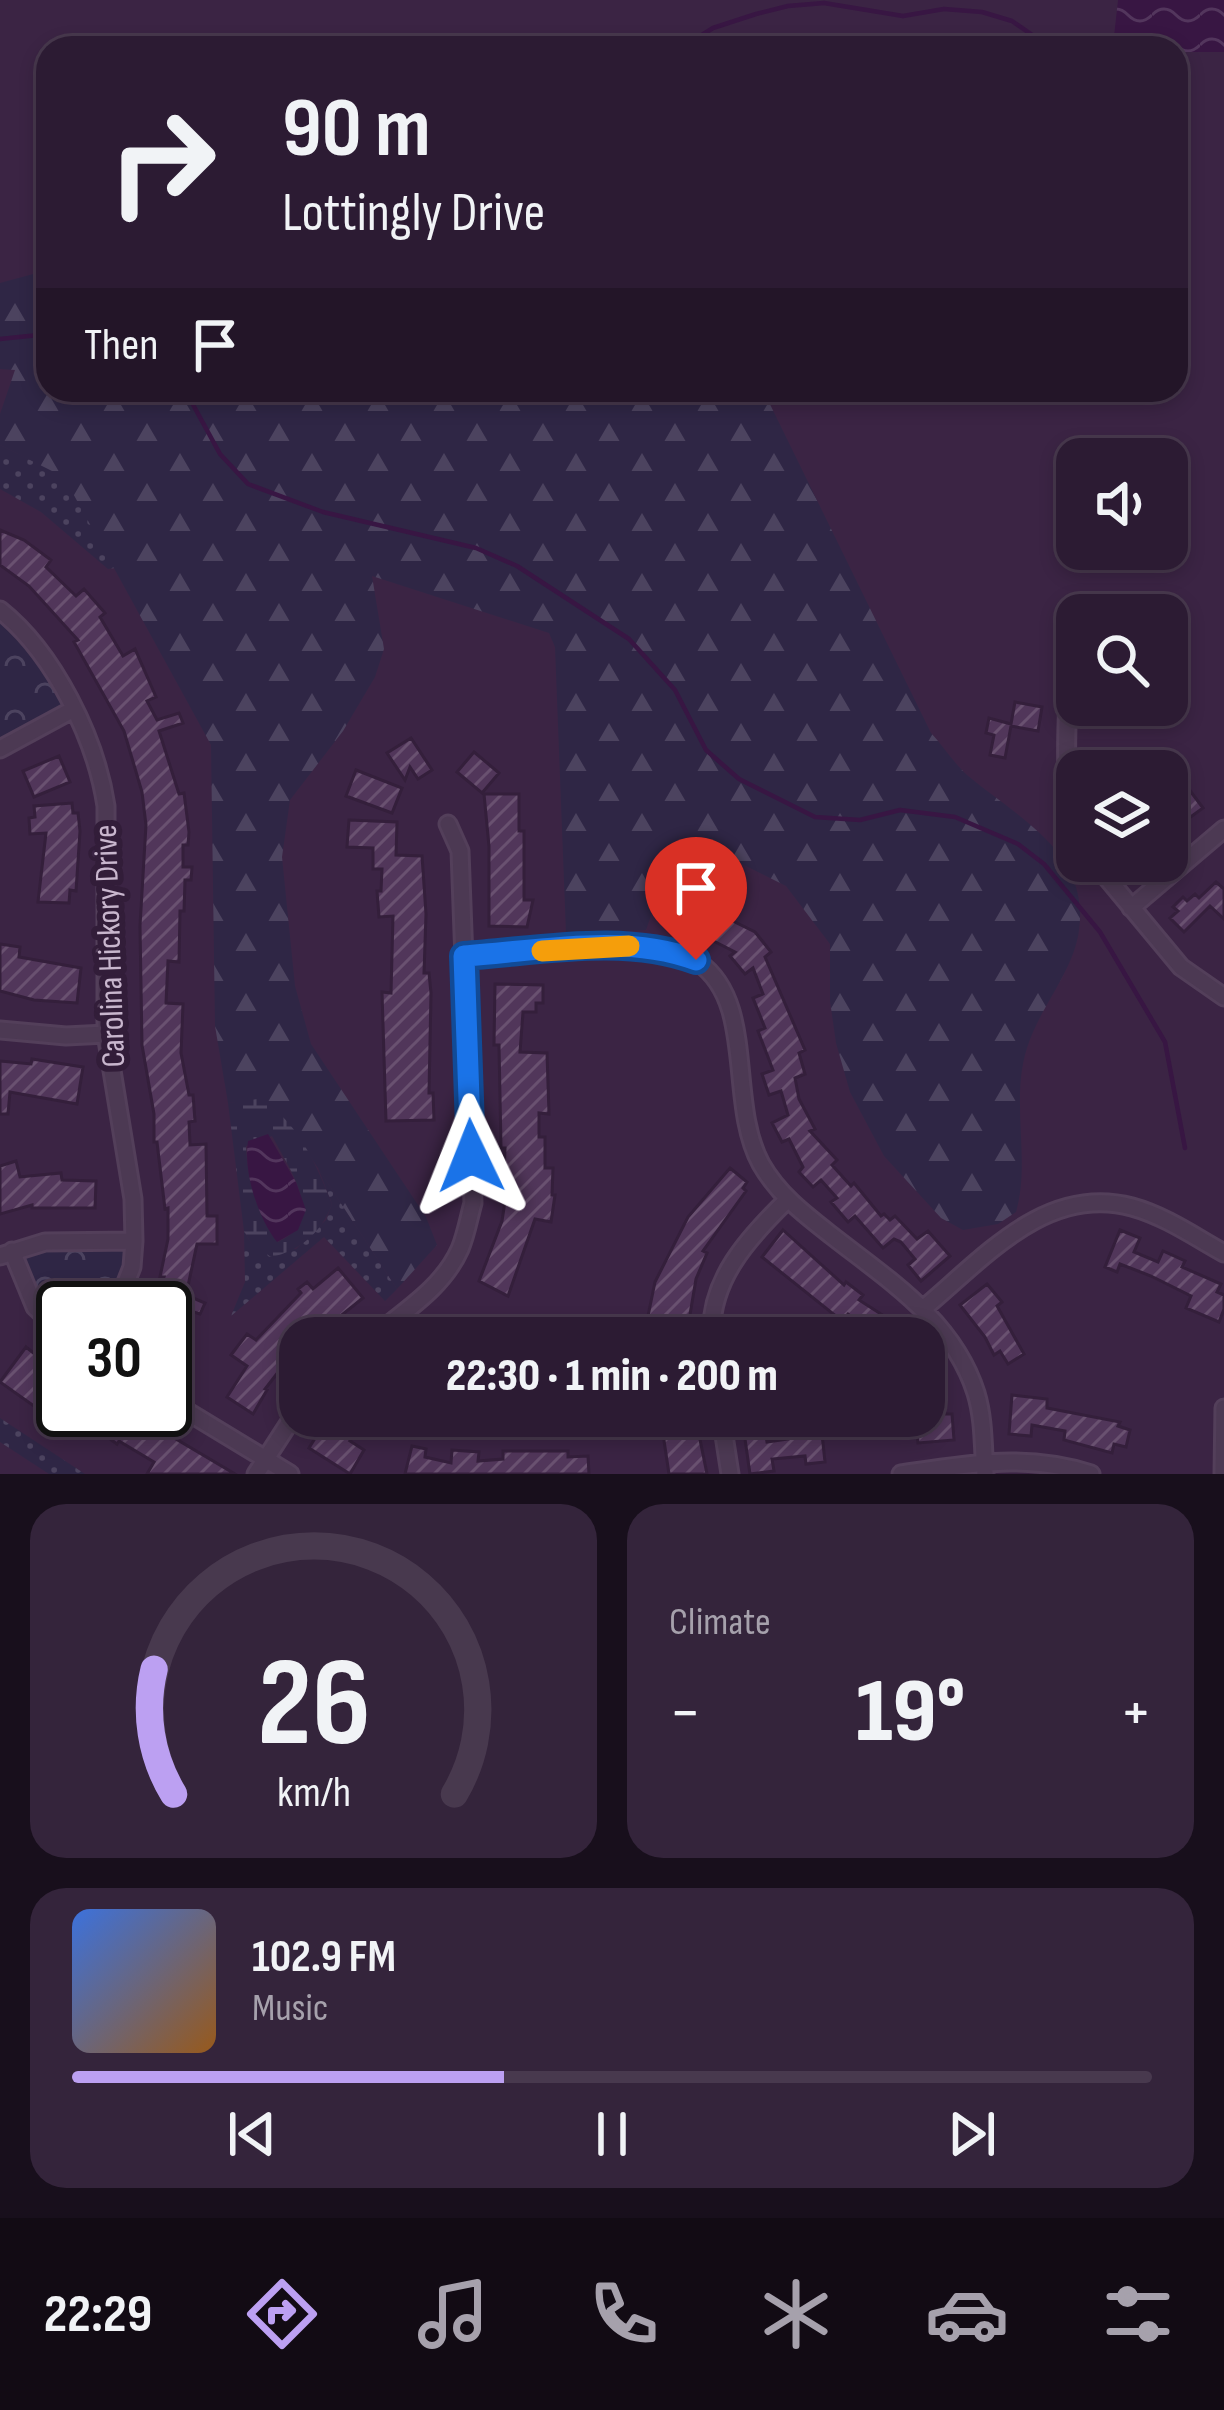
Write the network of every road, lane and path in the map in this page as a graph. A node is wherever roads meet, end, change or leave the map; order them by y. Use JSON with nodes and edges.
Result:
{"nodes":[{"id":1,"x":0,"y":610,"type":"edge"},
{"id":2,"x":72,"y":710,"type":"junction"},
{"id":3,"x":0,"y":749,"type":"edge"},
{"id":4,"x":448,"y":824,"type":"dead end"},
{"id":5,"x":1224,"y":829,"type":"edge"},
{"id":6,"x":1110,"y":882,"type":"edge"},
{"id":7,"x":1131,"y":908,"type":"junction"},
{"id":8,"x":464,"y":956,"type":"junction"},
{"id":9,"x":1224,"y":998,"type":"edge"},
{"id":10,"x":0,"y":1030,"type":"edge"},
{"id":11,"x":106,"y":1034,"type":"junction"},
{"id":12,"x":787,"y":1200,"type":"junction"},
{"id":13,"x":134,"y":1241,"type":"junction"},
{"id":14,"x":1224,"y":1253,"type":"edge"},
{"id":15,"x":6,"y":1254,"type":"edge"},
{"id":16,"x":127,"y":1281,"type":"edge"},
{"id":17,"x":36,"y":1307,"type":"edge"},
{"id":18,"x":924,"y":1308,"type":"junction"},
{"id":19,"x":399,"y":1317,"type":"edge"},
{"id":20,"x":714,"y":1317,"type":"edge"},
{"id":21,"x":1224,"y":1408,"type":"edge"},
{"id":22,"x":192,"y":1417,"type":"edge"},
{"id":23,"x":280,"y":1437,"type":"edge"},
{"id":24,"x":725,"y":1437,"type":"edge"},
{"id":25,"x":261,"y":1467,"type":"edge"},
{"id":26,"x":985,"y":1468,"type":"edge"},
{"id":27,"x":290,"y":1474,"type":"edge"},
{"id":28,"x":730,"y":1474,"type":"edge"},
{"id":29,"x":901,"y":1474,"type":"edge"},
{"id":30,"x":1091,"y":1474,"type":"edge"},
{"id":31,"x":1223,"y":1474,"type":"edge"}],
"edges":[{"from":1,"to":2,"type":"street","name":"Carolina Hickory Drive"},
{"from":2,"to":3,"type":"street"},
{"from":2,"to":11,"type":"street","name":"Carolina Hickory Drive"},
{"from":4,"to":8,"type":"street"},
{"from":5,"to":7,"type":"street"},
{"from":6,"to":7,"type":"street"},
{"from":7,"to":9,"type":"street"},
{"from":8,"to":12,"type":"street"},
{"from":8,"to":19,"type":"street"},
{"from":10,"to":11,"type":"street"},
{"from":11,"to":13,"type":"street","name":"Carolina Hickory Drive"},
{"from":12,"to":18,"type":"street"},
{"from":12,"to":20,"type":"street"},
{"from":13,"to":15,"type":"street"},
{"from":13,"to":16,"type":"street","name":"Carolina Hickory Drive"},
{"from":14,"to":18,"type":"street"},
{"from":15,"to":17,"type":"street"},
{"from":18,"to":26,"type":"street"},
{"from":21,"to":31,"type":"street"},
{"from":22,"to":25,"type":"street"},
{"from":23,"to":25,"type":"street"},
{"from":24,"to":28,"type":"street"},
{"from":25,"to":27,"type":"street"},
{"from":26,"to":29,"type":"street"},
{"from":26,"to":30,"type":"street"}]}
